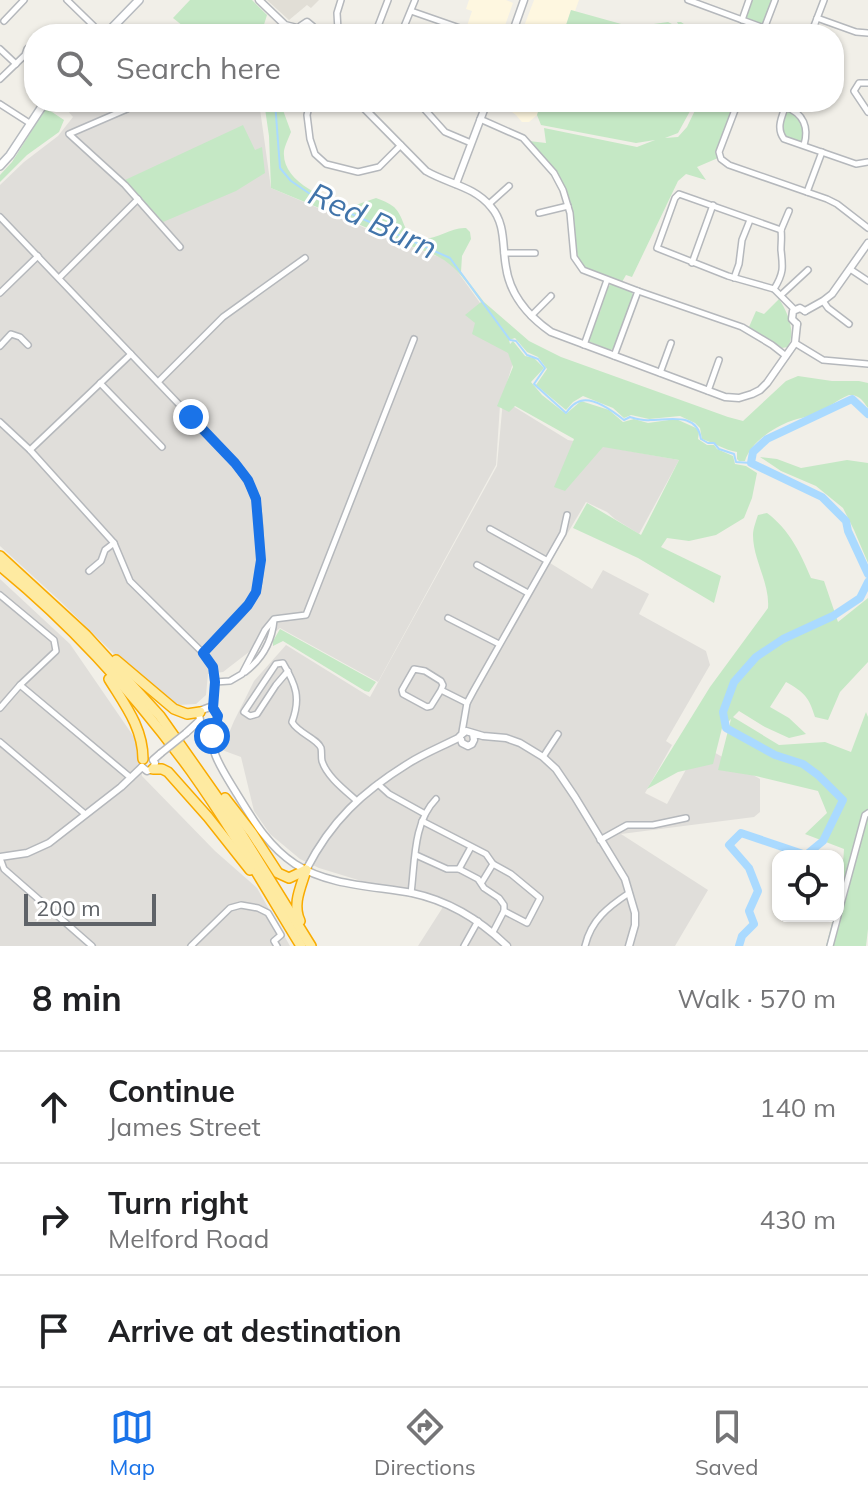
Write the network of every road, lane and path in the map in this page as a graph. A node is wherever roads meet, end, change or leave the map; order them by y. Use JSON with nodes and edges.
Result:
{"nodes":[{"id":1,"x":24,"y":0,"type":"edge"},
{"id":2,"x":67,"y":0,"type":"edge"},
{"id":3,"x":139,"y":0,"type":"edge"},
{"id":4,"x":259,"y":0,"type":"edge"},
{"id":5,"x":341,"y":0,"type":"edge"},
{"id":6,"x":388,"y":0,"type":"edge"},
{"id":7,"x":415,"y":0,"type":"edge"},
{"id":8,"x":688,"y":0,"type":"edge"},
{"id":9,"x":749,"y":0,"type":"edge"},
{"id":10,"x":775,"y":0,"type":"edge"},
{"id":11,"x":824,"y":0,"type":"edge"},
{"id":12,"x":521,"y":1,"type":"edge"},
{"id":13,"x":411,"y":11,"type":"junction"},
{"id":14,"x":817,"y":18,"type":"junction"},
{"id":15,"x":742,"y":20,"type":"junction"},
{"id":16,"x":4,"y":21,"type":"dead end"},
{"id":17,"x":93,"y":24,"type":"edge"},
{"id":18,"x":116,"y":24,"type":"edge"},
{"id":19,"x":284,"y":24,"type":"edge"},
{"id":20,"x":339,"y":24,"type":"edge"},
{"id":21,"x":379,"y":24,"type":"edge"},
{"id":22,"x":405,"y":24,"type":"edge"},
{"id":23,"x":448,"y":24,"type":"edge"},
{"id":24,"x":515,"y":24,"type":"edge"},
{"id":25,"x":750,"y":24,"type":"edge"},
{"id":26,"x":766,"y":24,"type":"edge"},
{"id":27,"x":815,"y":24,"type":"edge"},
{"id":28,"x":834,"y":24,"type":"edge"},
{"id":29,"x":844,"y":28,"type":"edge"},
{"id":30,"x":868,"y":33,"type":"edge"},
{"id":31,"x":0,"y":49,"type":"edge"},
{"id":32,"x":24,"y":56,"type":"edge"},
{"id":33,"x":16,"y":64,"type":"junction"},
{"id":34,"x":0,"y":79,"type":"edge"},
{"id":35,"x":868,"y":83,"type":"edge"},
{"id":36,"x":0,"y":104,"type":"edge"},
{"id":37,"x":39,"y":112,"type":"edge"},
{"id":38,"x":120,"y":112,"type":"edge"},
{"id":39,"x":308,"y":112,"type":"edge"},
{"id":40,"x":368,"y":112,"type":"edge"},
{"id":41,"x":427,"y":112,"type":"edge"},
{"id":42,"x":483,"y":112,"type":"edge"},
{"id":43,"x":734,"y":112,"type":"edge"},
{"id":44,"x":783,"y":112,"type":"edge"},
{"id":45,"x":796,"y":112,"type":"edge"},
{"id":46,"x":868,"y":112,"type":"edge"},
{"id":47,"x":480,"y":119,"type":"junction"},
{"id":48,"x":31,"y":124,"type":"junction"},
{"id":49,"x":471,"y":143,"type":"junction"},
{"id":50,"x":401,"y":145,"type":"junction"},
{"id":51,"x":804,"y":145,"type":"junction"},
{"id":52,"x":822,"y":152,"type":"junction"},
{"id":53,"x":868,"y":162,"type":"edge"},
{"id":54,"x":0,"y":166,"type":"edge"},
{"id":55,"x":456,"y":184,"type":"junction"},
{"id":56,"x":509,"y":186,"type":"dead end"},
{"id":57,"x":807,"y":192,"type":"junction"},
{"id":58,"x":138,"y":199,"type":"junction"},
{"id":59,"x":489,"y":204,"type":"junction"},
{"id":60,"x":713,"y":205,"type":"junction"},
{"id":61,"x":568,"y":206,"type":"junction"},
{"id":62,"x":789,"y":211,"type":"dead end"},
{"id":63,"x":539,"y":213,"type":"dead end"},
{"id":64,"x":0,"y":217,"type":"edge"},
{"id":65,"x":750,"y":220,"type":"junction"},
{"id":66,"x":868,"y":228,"type":"edge"},
{"id":67,"x":781,"y":230,"type":"junction"},
{"id":68,"x":868,"y":243,"type":"edge"},
{"id":69,"x":180,"y":247,"type":"dead end"},
{"id":70,"x":504,"y":253,"type":"junction"},
{"id":71,"x":535,"y":253,"type":"dead end"},
{"id":72,"x":38,"y":256,"type":"junction"},
{"id":73,"x":305,"y":258,"type":"dead end"},
{"id":74,"x":692,"y":263,"type":"junction"},
{"id":75,"x":850,"y":269,"type":"junction"},
{"id":76,"x":808,"y":270,"type":"dead end"},
{"id":77,"x":59,"y":278,"type":"junction"},
{"id":78,"x":734,"y":278,"type":"junction"},
{"id":79,"x":607,"y":280,"type":"junction"},
{"id":80,"x":868,"y":281,"type":"edge"},
{"id":81,"x":774,"y":289,"type":"junction"},
{"id":82,"x":638,"y":291,"type":"junction"},
{"id":83,"x":0,"y":293,"type":"edge"},
{"id":84,"x":781,"y":295,"type":"junction"},
{"id":85,"x":551,"y":296,"type":"dead end"},
{"id":86,"x":823,"y":301,"type":"junction"},
{"id":87,"x":795,"y":310,"type":"junction"},
{"id":88,"x":531,"y":316,"type":"junction"},
{"id":89,"x":803,"y":319,"type":"junction"},
{"id":90,"x":849,"y":324,"type":"dead end"},
{"id":91,"x":414,"y":339,"type":"dead end"},
{"id":92,"x":671,"y":343,"type":"dead end"},
{"id":93,"x":795,"y":343,"type":"junction"},
{"id":94,"x":28,"y":345,"type":"dead end"},
{"id":95,"x":584,"y":345,"type":"junction"},
{"id":96,"x":0,"y":346,"type":"edge"},
{"id":97,"x":131,"y":354,"type":"junction"},
{"id":98,"x":614,"y":356,"type":"junction"},
{"id":99,"x":786,"y":356,"type":"junction"},
{"id":100,"x":719,"y":360,"type":"dead end"},
{"id":101,"x":868,"y":364,"type":"edge"},
{"id":102,"x":660,"y":373,"type":"junction"},
{"id":103,"x":158,"y":382,"type":"junction"},
{"id":104,"x":100,"y":383,"type":"junction"},
{"id":105,"x":708,"y":391,"type":"junction"},
{"id":106,"x":0,"y":422,"type":"edge"},
{"id":107,"x":162,"y":447,"type":"dead end"},
{"id":108,"x":30,"y":450,"type":"junction"},
{"id":109,"x":567,"y":515,"type":"dead end"},
{"id":110,"x":490,"y":529,"type":"dead end"},
{"id":111,"x":114,"y":543,"type":"junction"},
{"id":112,"x":0,"y":556,"type":"edge"},
{"id":113,"x":546,"y":560,"type":"junction"},
{"id":114,"x":477,"y":565,"type":"dead end"},
{"id":115,"x":0,"y":566,"type":"edge"},
{"id":116,"x":89,"y":571,"type":"dead end"},
{"id":117,"x":528,"y":593,"type":"junction"},
{"id":118,"x":0,"y":595,"type":"edge"},
{"id":119,"x":448,"y":618,"type":"dead end"},
{"id":120,"x":86,"y":635,"type":"junction"},
{"id":121,"x":499,"y":644,"type":"junction"},
{"id":122,"x":92,"y":653,"type":"junction"},
{"id":123,"x":203,"y":653,"type":"junction"},
{"id":124,"x":288,"y":671,"type":"junction"},
{"id":125,"x":215,"y":682,"type":"junction"},
{"id":126,"x":20,"y":685,"type":"junction"},
{"id":127,"x":441,"y":690,"type":"junction"},
{"id":128,"x":467,"y":703,"type":"junction"},
{"id":129,"x":0,"y":708,"type":"edge"},
{"id":130,"x":213,"y":708,"type":"junction"},
{"id":131,"x":200,"y":716,"type":"junction"},
{"id":132,"x":213,"y":725,"type":"junction"},
{"id":133,"x":558,"y":734,"type":"dead end"},
{"id":134,"x":467,"y":736,"type":"junction"},
{"id":135,"x":0,"y":742,"type":"edge"},
{"id":136,"x":543,"y":757,"type":"junction"},
{"id":137,"x":148,"y":764,"type":"junction"},
{"id":138,"x":196,"y":766,"type":"junction"},
{"id":139,"x":131,"y":778,"type":"junction"},
{"id":140,"x":378,"y":784,"type":"junction"},
{"id":141,"x":436,"y":799,"type":"dead end"},
{"id":142,"x":357,"y":801,"type":"junction"},
{"id":143,"x":868,"y":813,"type":"edge"},
{"id":144,"x":85,"y":814,"type":"junction"},
{"id":145,"x":425,"y":814,"type":"junction"},
{"id":146,"x":686,"y":818,"type":"dead end"},
{"id":147,"x":422,"y":821,"type":"junction"},
{"id":148,"x":600,"y":840,"type":"junction"},
{"id":149,"x":471,"y":847,"type":"junction"},
{"id":150,"x":416,"y":855,"type":"junction"},
{"id":151,"x":0,"y":858,"type":"edge"},
{"id":152,"x":493,"y":864,"type":"junction"},
{"id":153,"x":459,"y":869,"type":"junction"},
{"id":154,"x":306,"y":870,"type":"junction"},
{"id":155,"x":482,"y":882,"type":"junction"},
{"id":156,"x":630,"y":892,"type":"junction"},
{"id":157,"x":411,"y":893,"type":"junction"},
{"id":158,"x":844,"y":893,"type":"edge"},
{"id":159,"x":272,"y":898,"type":"junction"},
{"id":160,"x":504,"y":911,"type":"junction"},
{"id":161,"x":478,"y":921,"type":"junction"},
{"id":162,"x":836,"y":922,"type":"edge"},
{"id":163,"x":493,"y":932,"type":"junction"},
{"id":164,"x":92,"y":946,"type":"edge"},
{"id":165,"x":191,"y":946,"type":"edge"},
{"id":166,"x":277,"y":946,"type":"edge"},
{"id":167,"x":301,"y":946,"type":"edge"},
{"id":168,"x":312,"y":946,"type":"edge"},
{"id":169,"x":464,"y":946,"type":"edge"},
{"id":170,"x":507,"y":946,"type":"edge"},
{"id":171,"x":585,"y":946,"type":"edge"},
{"id":172,"x":629,"y":946,"type":"edge"},
{"id":173,"x":830,"y":946,"type":"edge"}],
"edges":[{"from":1,"to":16,"type":"street"},
{"from":2,"to":17,"type":"street"},
{"from":3,"to":18,"type":"main road"},
{"from":4,"to":19,"type":"street"},
{"from":5,"to":20,"type":"street"},
{"from":6,"to":21,"type":"street"},
{"from":7,"to":13,"type":"street"},
{"from":8,"to":15,"type":"street"},
{"from":9,"to":15,"type":"street"},
{"from":10,"to":26,"type":"street"},
{"from":11,"to":14,"type":"street"},
{"from":12,"to":24,"type":"street"},
{"from":13,"to":22,"type":"street"},
{"from":13,"to":23,"type":"street"},
{"from":14,"to":27,"type":"street"},
{"from":14,"to":28,"type":"street"},
{"from":15,"to":25,"type":"street"},
{"from":29,"to":30,"type":"street"},
{"from":31,"to":33,"type":"street"},
{"from":32,"to":33,"type":"street"},
{"from":33,"to":34,"type":"street"},
{"from":35,"to":46,"type":"street"},
{"from":36,"to":48,"type":"street"},
{"from":37,"to":48,"type":"main road"},
{"from":38,"to":58,"type":"street"},
{"from":39,"to":50,"type":"street"},
{"from":40,"to":50,"type":"street"},
{"from":41,"to":49,"type":"street"},
{"from":42,"to":47,"type":"street"},
{"from":43,"to":57,"type":"street"},
{"from":44,"to":51,"type":"street"},
{"from":45,"to":51,"type":"street"},
{"from":47,"to":49,"type":"street"},
{"from":47,"to":61,"type":"street"},
{"from":48,"to":54,"type":"main road"},
{"from":49,"to":55,"type":"street"},
{"from":50,"to":55,"type":"street"},
{"from":51,"to":52,"type":"street"},
{"from":52,"to":53,"type":"street"},
{"from":52,"to":57,"type":"street"},
{"from":55,"to":59,"type":"street"},
{"from":56,"to":59,"type":"street"},
{"from":57,"to":66,"type":"street"},
{"from":58,"to":69,"type":"street"},
{"from":58,"to":77,"type":"street"},
{"from":59,"to":70,"type":"street"},
{"from":60,"to":65,"type":"street"},
{"from":60,"to":74,"type":"street"},
{"from":60,"to":74,"type":"street"},
{"from":61,"to":63,"type":"street"},
{"from":61,"to":79,"type":"street"},
{"from":62,"to":67,"type":"street"},
{"from":64,"to":72,"type":"street"},
{"from":65,"to":67,"type":"street"},
{"from":65,"to":78,"type":"street"},
{"from":67,"to":81,"type":"street"},
{"from":68,"to":75,"type":"street"},
{"from":70,"to":71,"type":"street"},
{"from":70,"to":88,"type":"street"},
{"from":72,"to":77,"type":"street"},
{"from":72,"to":83,"type":"street"},
{"from":73,"to":103,"type":"street"},
{"from":74,"to":78,"type":"street"},
{"from":75,"to":80,"type":"street"},
{"from":75,"to":86,"type":"street"},
{"from":76,"to":84,"type":"street"},
{"from":77,"to":97,"type":"street"},
{"from":78,"to":81,"type":"street"},
{"from":79,"to":82,"type":"street"},
{"from":79,"to":95,"type":"street"},
{"from":81,"to":84,"type":"street"},
{"from":82,"to":98,"type":"street"},
{"from":82,"to":99,"type":"street"},
{"from":84,"to":87,"type":"street"},
{"from":85,"to":88,"type":"street"},
{"from":86,"to":89,"type":"street"},
{"from":86,"to":90,"type":"street"},
{"from":87,"to":89,"type":"street"},
{"from":87,"to":89,"type":"street"},
{"from":88,"to":95,"type":"street"},
{"from":89,"to":93,"type":"street"},
{"from":91,"to":125,"type":"street"},
{"from":92,"to":102,"type":"street"},
{"from":93,"to":99,"type":"street"},
{"from":93,"to":101,"type":"street"},
{"from":94,"to":96,"type":"street"},
{"from":95,"to":98,"type":"street"},
{"from":97,"to":103,"type":"street"},
{"from":97,"to":104,"type":"street"},
{"from":98,"to":102,"type":"street"},
{"from":99,"to":105,"type":"street"},
{"from":100,"to":105,"type":"street"},
{"from":102,"to":105,"type":"street"},
{"from":103,"to":123,"type":"street"},
{"from":104,"to":107,"type":"street"},
{"from":104,"to":108,"type":"street"},
{"from":106,"to":108,"type":"street"},
{"from":108,"to":111,"type":"street"},
{"from":109,"to":113,"type":"street"},
{"from":110,"to":113,"type":"street"},
{"from":111,"to":116,"type":"street"},
{"from":111,"to":123,"type":"street"},
{"from":112,"to":120,"type":"highway"},
{"from":113,"to":117,"type":"street"},
{"from":114,"to":117,"type":"street"},
{"from":115,"to":122,"type":"highway"},
{"from":117,"to":121,"type":"street"},
{"from":118,"to":126,"type":"street"},
{"from":119,"to":121,"type":"street"},
{"from":120,"to":131,"type":"highway"},
{"from":120,"to":138,"type":"highway"},
{"from":121,"to":128,"type":"street"},
{"from":122,"to":137,"type":"highway"},
{"from":122,"to":159,"type":"highway"},
{"from":123,"to":125,"type":"street"},
{"from":124,"to":124,"type":"street"},
{"from":124,"to":142,"type":"street"},
{"from":125,"to":130,"type":"street"},
{"from":126,"to":129,"type":"street"},
{"from":126,"to":139,"type":"street"},
{"from":127,"to":127,"type":"street"},
{"from":127,"to":128,"type":"street"},
{"from":128,"to":134,"type":"street"},
{"from":130,"to":131,"type":"street"},
{"from":130,"to":132,"type":"street"},
{"from":131,"to":132,"type":"street"},
{"from":131,"to":137,"type":"street","bridge":true},
{"from":132,"to":154,"type":"street"},
{"from":133,"to":136,"type":"street"},
{"from":134,"to":136,"type":"street"},
{"from":134,"to":140,"type":"street"},
{"from":135,"to":144,"type":"street"},
{"from":136,"to":148,"type":"street"},
{"from":137,"to":139,"type":"street"},
{"from":137,"to":159,"type":"highway"},
{"from":138,"to":154,"type":"highway"},
{"from":138,"to":168,"type":"highway"},
{"from":139,"to":144,"type":"street"},
{"from":140,"to":142,"type":"street"},
{"from":140,"to":145,"type":"street"},
{"from":141,"to":145,"type":"street"},
{"from":142,"to":154,"type":"street"},
{"from":143,"to":158,"type":"street"},
{"from":144,"to":151,"type":"street"},
{"from":145,"to":147,"type":"street"},
{"from":146,"to":148,"type":"street"},
{"from":147,"to":149,"type":"street"},
{"from":147,"to":150,"type":"street"},
{"from":148,"to":156,"type":"street"},
{"from":149,"to":152,"type":"street"},
{"from":149,"to":153,"type":"street"},
{"from":150,"to":153,"type":"street"},
{"from":150,"to":157,"type":"street"},
{"from":151,"to":164,"type":"street"},
{"from":152,"to":155,"type":"street"},
{"from":152,"to":160,"type":"street"},
{"from":153,"to":155,"type":"street"},
{"from":154,"to":157,"type":"street"},
{"from":154,"to":168,"type":"highway"},
{"from":155,"to":160,"type":"street"},
{"from":156,"to":171,"type":"street"},
{"from":156,"to":172,"type":"street"},
{"from":157,"to":161,"type":"street"},
{"from":159,"to":167,"type":"highway"},
{"from":160,"to":163,"type":"street"},
{"from":161,"to":163,"type":"street"},
{"from":161,"to":169,"type":"street"},
{"from":162,"to":173,"type":"street"},
{"from":163,"to":170,"type":"street"},
{"from":165,"to":166,"type":"street"}]}
